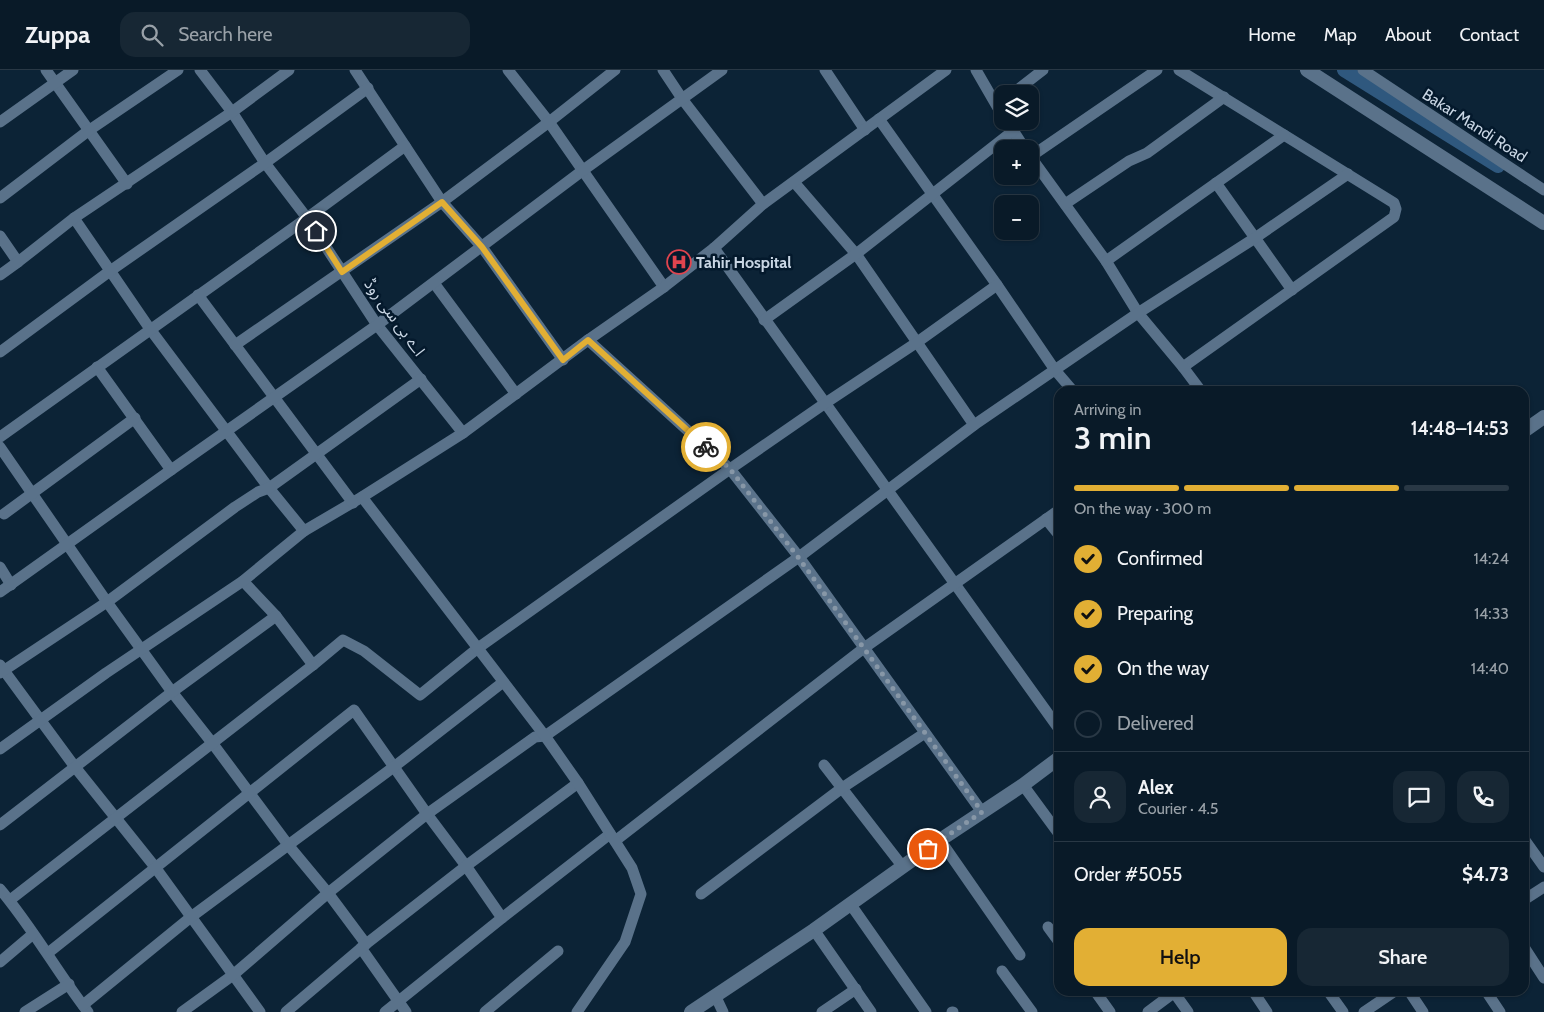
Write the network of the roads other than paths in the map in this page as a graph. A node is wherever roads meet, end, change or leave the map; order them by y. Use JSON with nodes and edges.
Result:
{"nodes":[{"id":1,"x":46,"y":70,"type":"edge"},
{"id":2,"x":73,"y":70,"type":"edge"},
{"id":3,"x":178,"y":70,"type":"edge"},
{"id":4,"x":200,"y":70,"type":"edge"},
{"id":5,"x":289,"y":70,"type":"edge"},
{"id":6,"x":355,"y":70,"type":"edge"},
{"id":7,"x":508,"y":70,"type":"edge"},
{"id":8,"x":615,"y":70,"type":"edge"},
{"id":9,"x":663,"y":70,"type":"edge"},
{"id":10,"x":722,"y":70,"type":"edge"},
{"id":11,"x":824,"y":70,"type":"edge"},
{"id":12,"x":946,"y":70,"type":"edge"},
{"id":13,"x":976,"y":70,"type":"edge"},
{"id":14,"x":1043,"y":70,"type":"edge"},
{"id":15,"x":1157,"y":70,"type":"edge"},
{"id":16,"x":1179,"y":70,"type":"edge"},
{"id":17,"x":1307,"y":70,"type":"edge"},
{"id":18,"x":1363,"y":70,"type":"edge"},
{"id":19,"x":55,"y":83,"type":"junction"},
{"id":20,"x":1024,"y":85,"type":"edge"},
{"id":21,"x":368,"y":88,"type":"junction"},
{"id":22,"x":994,"y":97,"type":"edge"},
{"id":23,"x":1224,"y":97,"type":"junction"},
{"id":24,"x":683,"y":100,"type":"junction"},
{"id":25,"x":232,"y":112,"type":"junction"},
{"id":26,"x":879,"y":119,"type":"junction"},
{"id":27,"x":0,"y":122,"type":"edge"},
{"id":28,"x":549,"y":122,"type":"junction"},
{"id":29,"x":865,"y":130,"type":"junction"},
{"id":30,"x":1005,"y":130,"type":"edge"},
{"id":31,"x":88,"y":131,"type":"junction"},
{"id":32,"x":1284,"y":135,"type":"junction"},
{"id":33,"x":404,"y":146,"type":"junction"},
{"id":34,"x":1039,"y":151,"type":"edge"},
{"id":35,"x":266,"y":163,"type":"junction"},
{"id":36,"x":1039,"y":169,"type":"edge"},
{"id":37,"x":582,"y":171,"type":"junction"},
{"id":38,"x":1348,"y":174,"type":"junction"},
{"id":39,"x":794,"y":182,"type":"junction"},
{"id":40,"x":1216,"y":183,"type":"junction"},
{"id":41,"x":127,"y":184,"type":"junction"},
{"id":42,"x":1544,"y":190,"type":"edge"},
{"id":43,"x":932,"y":194,"type":"junction"},
{"id":44,"x":0,"y":198,"type":"edge"},
{"id":45,"x":442,"y":202,"type":"junction"},
{"id":46,"x":763,"y":204,"type":"junction"},
{"id":47,"x":1065,"y":204,"type":"junction"},
{"id":48,"x":74,"y":218,"type":"junction"},
{"id":49,"x":307,"y":218,"type":"junction"},
{"id":50,"x":1544,"y":224,"type":"edge"},
{"id":51,"x":0,"y":236,"type":"edge"},
{"id":52,"x":1256,"y":238,"type":"junction"},
{"id":53,"x":482,"y":247,"type":"junction"},
{"id":54,"x":714,"y":248,"type":"junction"},
{"id":55,"x":856,"y":254,"type":"junction"},
{"id":56,"x":18,"y":262,"type":"junction"},
{"id":57,"x":1106,"y":262,"type":"junction"},
{"id":58,"x":110,"y":271,"type":"junction"},
{"id":59,"x":342,"y":272,"type":"junction"},
{"id":60,"x":0,"y":275,"type":"edge"},
{"id":61,"x":434,"y":283,"type":"junction"},
{"id":62,"x":997,"y":285,"type":"junction"},
{"id":63,"x":664,"y":286,"type":"junction"},
{"id":64,"x":1292,"y":290,"type":"junction"},
{"id":65,"x":198,"y":295,"type":"junction"},
{"id":66,"x":1138,"y":313,"type":"junction"},
{"id":67,"x":764,"y":320,"type":"junction"},
{"id":68,"x":377,"y":325,"type":"junction"},
{"id":69,"x":150,"y":329,"type":"junction"},
{"id":70,"x":588,"y":340,"type":"junction"},
{"id":71,"x":916,"y":343,"type":"junction"},
{"id":72,"x":235,"y":345,"type":"junction"},
{"id":73,"x":0,"y":352,"type":"edge"},
{"id":74,"x":563,"y":360,"type":"junction"},
{"id":75,"x":1183,"y":367,"type":"junction"},
{"id":76,"x":97,"y":368,"type":"junction"},
{"id":77,"x":1055,"y":370,"type":"junction"},
{"id":78,"x":421,"y":379,"type":"junction"},
{"id":79,"x":1069,"y":386,"type":"edge"},
{"id":80,"x":1197,"y":386,"type":"edge"},
{"id":81,"x":516,"y":394,"type":"junction"},
{"id":82,"x":275,"y":398,"type":"junction"},
{"id":83,"x":824,"y":404,"type":"junction"},
{"id":84,"x":1544,"y":417,"type":"edge"},
{"id":85,"x":134,"y":418,"type":"junction"},
{"id":86,"x":974,"y":425,"type":"junction"},
{"id":87,"x":1529,"y":428,"type":"edge"},
{"id":88,"x":227,"y":431,"type":"junction"},
{"id":89,"x":463,"y":433,"type":"junction"},
{"id":90,"x":0,"y":437,"type":"edge"},
{"id":91,"x":0,"y":447,"type":"edge"},
{"id":92,"x":317,"y":454,"type":"junction"},
{"id":93,"x":730,"y":469,"type":"junction"},
{"id":94,"x":171,"y":470,"type":"junction"},
{"id":95,"x":269,"y":488,"type":"junction"},
{"id":96,"x":888,"y":490,"type":"junction"},
{"id":97,"x":32,"y":493,"type":"junction"},
{"id":98,"x":358,"y":500,"type":"junction"},
{"id":99,"x":1054,"y":513,"type":"edge"},
{"id":100,"x":4,"y":514,"type":"dead end"},
{"id":101,"x":1046,"y":519,"type":"junction"},
{"id":102,"x":1054,"y":529,"type":"edge"},
{"id":103,"x":304,"y":532,"type":"junction"},
{"id":104,"x":67,"y":544,"type":"junction"},
{"id":105,"x":798,"y":557,"type":"junction"},
{"id":106,"x":0,"y":567,"type":"edge"},
{"id":107,"x":243,"y":581,"type":"junction"},
{"id":108,"x":954,"y":583,"type":"junction"},
{"id":109,"x":11,"y":585,"type":"junction"},
{"id":110,"x":0,"y":592,"type":"edge"},
{"id":111,"x":107,"y":602,"type":"junction"},
{"id":112,"x":276,"y":616,"type":"junction"},
{"id":113,"x":478,"y":648,"type":"junction"},
{"id":114,"x":864,"y":648,"type":"junction"},
{"id":115,"x":141,"y":650,"type":"junction"},
{"id":116,"x":313,"y":665,"type":"junction"},
{"id":117,"x":1,"y":669,"type":"edge"},
{"id":118,"x":502,"y":682,"type":"junction"},
{"id":119,"x":172,"y":692,"type":"junction"},
{"id":120,"x":40,"y":720,"type":"junction"},
{"id":121,"x":1054,"y":722,"type":"edge"},
{"id":122,"x":925,"y":734,"type":"junction"},
{"id":123,"x":545,"y":736,"type":"junction"},
{"id":124,"x":213,"y":744,"type":"junction"},
{"id":125,"x":0,"y":749,"type":"edge"},
{"id":126,"x":1054,"y":762,"type":"edge"},
{"id":127,"x":824,"y":765,"type":"dead end"},
{"id":128,"x":395,"y":766,"type":"junction"},
{"id":129,"x":75,"y":767,"type":"junction"},
{"id":130,"x":578,"y":783,"type":"junction"},
{"id":131,"x":1023,"y":785,"type":"junction"},
{"id":132,"x":842,"y":788,"type":"junction"},
{"id":133,"x":250,"y":794,"type":"junction"},
{"id":134,"x":982,"y":812,"type":"junction"},
{"id":135,"x":428,"y":814,"type":"junction"},
{"id":136,"x":117,"y":818,"type":"junction"},
{"id":137,"x":0,"y":824,"type":"edge"},
{"id":138,"x":1054,"y":827,"type":"edge"},
{"id":139,"x":612,"y":838,"type":"junction"},
{"id":140,"x":940,"y":840,"type":"junction"},
{"id":141,"x":1529,"y":845,"type":"edge"},
{"id":142,"x":289,"y":846,"type":"junction"},
{"id":143,"x":466,"y":866,"type":"junction"},
{"id":144,"x":904,"y":866,"type":"junction"},
{"id":145,"x":155,"y":867,"type":"junction"},
{"id":146,"x":1544,"y":867,"type":"edge"},
{"id":147,"x":1544,"y":886,"type":"edge"},
{"id":148,"x":0,"y":890,"type":"edge"},
{"id":149,"x":328,"y":893,"type":"junction"},
{"id":150,"x":701,"y":894,"type":"dead end"},
{"id":151,"x":1529,"y":896,"type":"edge"},
{"id":152,"x":10,"y":900,"type":"junction"},
{"id":153,"x":851,"y":904,"type":"junction"},
{"id":154,"x":191,"y":917,"type":"junction"},
{"id":155,"x":502,"y":918,"type":"junction"},
{"id":156,"x":1048,"y":927,"type":"dead end"},
{"id":157,"x":814,"y":930,"type":"junction"},
{"id":158,"x":33,"y":934,"type":"junction"},
{"id":159,"x":1054,"y":935,"type":"edge"},
{"id":160,"x":363,"y":946,"type":"junction"},
{"id":161,"x":558,"y":951,"type":"dead end"},
{"id":162,"x":48,"y":953,"type":"junction"},
{"id":163,"x":1020,"y":955,"type":"dead end"},
{"id":164,"x":1529,"y":955,"type":"edge"},
{"id":165,"x":0,"y":962,"type":"edge"},
{"id":166,"x":1002,"y":971,"type":"dead end"},
{"id":167,"x":233,"y":975,"type":"junction"},
{"id":168,"x":1544,"y":978,"type":"edge"},
{"id":169,"x":69,"y":984,"type":"junction"},
{"id":170,"x":856,"y":989,"type":"junction"},
{"id":171,"x":715,"y":995,"type":"junction"},
{"id":172,"x":1099,"y":996,"type":"edge"},
{"id":173,"x":1170,"y":996,"type":"edge"},
{"id":174,"x":1178,"y":996,"type":"edge"},
{"id":175,"x":1256,"y":996,"type":"edge"},
{"id":176,"x":1331,"y":996,"type":"edge"},
{"id":177,"x":1388,"y":996,"type":"edge"},
{"id":178,"x":1412,"y":996,"type":"edge"},
{"id":179,"x":1489,"y":996,"type":"edge"},
{"id":180,"x":398,"y":1001,"type":"junction"},
{"id":181,"x":86,"y":1009,"type":"edge"},
{"id":182,"x":25,"y":1012,"type":"edge"},
{"id":183,"x":182,"y":1012,"type":"edge"},
{"id":184,"x":260,"y":1012,"type":"edge"},
{"id":185,"x":286,"y":1012,"type":"edge"},
{"id":186,"x":385,"y":1012,"type":"edge"},
{"id":187,"x":406,"y":1012,"type":"edge"},
{"id":188,"x":485,"y":1012,"type":"edge"},
{"id":189,"x":577,"y":1012,"type":"edge"},
{"id":190,"x":691,"y":1012,"type":"edge"},
{"id":191,"x":724,"y":1012,"type":"edge"},
{"id":192,"x":822,"y":1012,"type":"edge"},
{"id":193,"x":871,"y":1012,"type":"edge"},
{"id":194,"x":926,"y":1012,"type":"edge"},
{"id":195,"x":1032,"y":1012,"type":"edge"},
{"id":196,"x":1110,"y":1012,"type":"edge"},
{"id":197,"x":1148,"y":1012,"type":"edge"},
{"id":198,"x":1188,"y":1012,"type":"edge"},
{"id":199,"x":1267,"y":1012,"type":"edge"},
{"id":200,"x":1342,"y":1012,"type":"edge"},
{"id":201,"x":1364,"y":1012,"type":"edge"},
{"id":202,"x":1422,"y":1012,"type":"edge"},
{"id":203,"x":1500,"y":1012,"type":"edge"}],
"edges":[{"from":1,"to":19,"type":"street"},
{"from":2,"to":19,"type":"street"},
{"from":3,"to":31,"type":"street"},
{"from":4,"to":25,"type":"street","name":"اے بی سی روڈ"},
{"from":5,"to":25,"type":"street"},
{"from":6,"to":21,"type":"street"},
{"from":7,"to":28,"type":"street"},
{"from":8,"to":28,"type":"street"},
{"from":9,"to":24,"type":"street"},
{"from":10,"to":24,"type":"street"},
{"from":11,"to":29,"type":"street"},
{"from":12,"to":26,"type":"street"},
{"from":13,"to":22,"type":"street"},
{"from":14,"to":20,"type":"street"},
{"from":15,"to":34,"type":"street"},
{"from":16,"to":23,"type":"street"},
{"from":17,"to":50,"type":"street"},
{"from":18,"to":42,"type":"street","name":"Bakar Mandi Road"},
{"from":19,"to":27,"type":"street"},
{"from":19,"to":31,"type":"street"},
{"from":21,"to":33,"type":"street"},
{"from":21,"to":35,"type":"street"},
{"from":23,"to":32,"type":"street"},
{"from":23,"to":47,"type":"street"},
{"from":24,"to":37,"type":"street"},
{"from":24,"to":46,"type":"street"},
{"from":25,"to":35,"type":"street","name":"اے بی سی روڈ"},
{"from":25,"to":41,"type":"street"},
{"from":26,"to":29,"type":"street"},
{"from":26,"to":43,"type":"street"},
{"from":28,"to":37,"type":"street"},
{"from":28,"to":45,"type":"street"},
{"from":29,"to":39,"type":"street"},
{"from":30,"to":43,"type":"street"},
{"from":31,"to":41,"type":"street"},
{"from":31,"to":44,"type":"street"},
{"from":32,"to":38,"type":"street"},
{"from":32,"to":40,"type":"street"},
{"from":33,"to":45,"type":"street"},
{"from":33,"to":49,"type":"street"},
{"from":35,"to":49,"type":"street","name":"اے بی سی روڈ"},
{"from":35,"to":58,"type":"street"},
{"from":36,"to":47,"type":"street"},
{"from":37,"to":53,"type":"street"},
{"from":37,"to":63,"type":"street"},
{"from":38,"to":52,"type":"street"},
{"from":38,"to":64,"type":"street"},
{"from":39,"to":46,"type":"street"},
{"from":39,"to":55,"type":"street"},
{"from":40,"to":52,"type":"street"},
{"from":40,"to":57,"type":"street"},
{"from":41,"to":48,"type":"street"},
{"from":43,"to":55,"type":"street"},
{"from":43,"to":62,"type":"street"},
{"from":45,"to":53,"type":"street"},
{"from":45,"to":59,"type":"street"},
{"from":46,"to":54,"type":"street"},
{"from":47,"to":57,"type":"street"},
{"from":48,"to":56,"type":"street"},
{"from":48,"to":58,"type":"street"},
{"from":49,"to":59,"type":"street","name":"اے بی سی روڈ"},
{"from":49,"to":65,"type":"street"},
{"from":51,"to":56,"type":"street"},
{"from":52,"to":64,"type":"street"},
{"from":52,"to":66,"type":"street"},
{"from":53,"to":61,"type":"street"},
{"from":53,"to":74,"type":"street"},
{"from":54,"to":63,"type":"street"},
{"from":54,"to":67,"type":"street"},
{"from":55,"to":67,"type":"street"},
{"from":55,"to":71,"type":"street"},
{"from":56,"to":60,"type":"street"},
{"from":57,"to":66,"type":"street"},
{"from":58,"to":69,"type":"street"},
{"from":58,"to":73,"type":"street"},
{"from":59,"to":68,"type":"street","name":"اے بی سی روڈ"},
{"from":59,"to":72,"type":"street"},
{"from":61,"to":68,"type":"street"},
{"from":61,"to":81,"type":"street"},
{"from":62,"to":71,"type":"street"},
{"from":62,"to":77,"type":"street"},
{"from":63,"to":70,"type":"street"},
{"from":64,"to":75,"type":"street"},
{"from":65,"to":69,"type":"street"},
{"from":65,"to":72,"type":"street"},
{"from":66,"to":75,"type":"street"},
{"from":66,"to":77,"type":"street"},
{"from":67,"to":83,"type":"street"},
{"from":68,"to":78,"type":"street","name":"اے بی سی روڈ"},
{"from":68,"to":82,"type":"street"},
{"from":69,"to":76,"type":"street"},
{"from":69,"to":88,"type":"street"},
{"from":70,"to":74,"type":"street"},
{"from":70,"to":93,"type":"street"},
{"from":71,"to":83,"type":"street"},
{"from":71,"to":86,"type":"street"},
{"from":72,"to":82,"type":"street"},
{"from":74,"to":81,"type":"street"},
{"from":75,"to":80,"type":"street"},
{"from":76,"to":85,"type":"street"},
{"from":76,"to":90,"type":"street"},
{"from":77,"to":79,"type":"street"},
{"from":77,"to":86,"type":"street"},
{"from":78,"to":89,"type":"street","name":"اے بی سی روڈ"},
{"from":78,"to":92,"type":"street"},
{"from":81,"to":89,"type":"street"},
{"from":82,"to":88,"type":"street"},
{"from":82,"to":92,"type":"street"},
{"from":83,"to":93,"type":"street"},
{"from":83,"to":96,"type":"street"},
{"from":84,"to":87,"type":"street"},
{"from":85,"to":94,"type":"street"},
{"from":85,"to":97,"type":"street"},
{"from":86,"to":96,"type":"street"},
{"from":88,"to":94,"type":"street"},
{"from":88,"to":95,"type":"street"},
{"from":89,"to":98,"type":"street"},
{"from":91,"to":97,"type":"street"},
{"from":92,"to":95,"type":"street"},
{"from":92,"to":98,"type":"street"},
{"from":93,"to":105,"type":"street"},
{"from":93,"to":113,"type":"street"},
{"from":94,"to":104,"type":"street"},
{"from":95,"to":103,"type":"street"},
{"from":95,"to":111,"type":"street"},
{"from":96,"to":105,"type":"street"},
{"from":96,"to":108,"type":"street"},
{"from":97,"to":100,"type":"street"},
{"from":97,"to":104,"type":"street"},
{"from":98,"to":103,"type":"street"},
{"from":98,"to":113,"type":"street"},
{"from":99,"to":101,"type":"street"},
{"from":101,"to":102,"type":"street"},
{"from":101,"to":108,"type":"street"},
{"from":103,"to":107,"type":"street"},
{"from":104,"to":109,"type":"street"},
{"from":104,"to":111,"type":"street"},
{"from":105,"to":114,"type":"street"},
{"from":105,"to":123,"type":"street"},
{"from":106,"to":109,"type":"street"},
{"from":107,"to":112,"type":"street"},
{"from":107,"to":115,"type":"street"},
{"from":108,"to":114,"type":"street"},
{"from":108,"to":121,"type":"street"},
{"from":109,"to":110,"type":"street"},
{"from":111,"to":115,"type":"street"},
{"from":111,"to":117,"type":"street"},
{"from":112,"to":116,"type":"street"},
{"from":112,"to":119,"type":"street"},
{"from":113,"to":116,"type":"street"},
{"from":113,"to":118,"type":"street"},
{"from":114,"to":122,"type":"street"},
{"from":114,"to":139,"type":"street"},
{"from":115,"to":119,"type":"street"},
{"from":115,"to":120,"type":"street"},
{"from":116,"to":124,"type":"street"},
{"from":117,"to":120,"type":"street"},
{"from":118,"to":123,"type":"street"},
{"from":118,"to":128,"type":"street"},
{"from":119,"to":124,"type":"street"},
{"from":119,"to":129,"type":"street"},
{"from":120,"to":125,"type":"street"},
{"from":120,"to":129,"type":"street"},
{"from":122,"to":132,"type":"street"},
{"from":122,"to":134,"type":"street"},
{"from":123,"to":130,"type":"street"},
{"from":123,"to":135,"type":"street"},
{"from":124,"to":133,"type":"street"},
{"from":124,"to":136,"type":"street"},
{"from":126,"to":131,"type":"street"},
{"from":127,"to":132,"type":"street"},
{"from":128,"to":133,"type":"street"},
{"from":128,"to":135,"type":"street"},
{"from":128,"to":142,"type":"street"},
{"from":129,"to":136,"type":"street"},
{"from":129,"to":137,"type":"street"},
{"from":130,"to":139,"type":"street"},
{"from":130,"to":143,"type":"street"},
{"from":131,"to":134,"type":"street"},
{"from":131,"to":138,"type":"street"},
{"from":132,"to":144,"type":"street"},
{"from":132,"to":150,"type":"street"},
{"from":133,"to":142,"type":"street"},
{"from":133,"to":145,"type":"street"},
{"from":134,"to":140,"type":"street"},
{"from":135,"to":143,"type":"street"},
{"from":135,"to":149,"type":"street"},
{"from":136,"to":145,"type":"street"},
{"from":136,"to":152,"type":"street"},
{"from":139,"to":155,"type":"street"},
{"from":139,"to":189,"type":"street"},
{"from":140,"to":144,"type":"street"},
{"from":140,"to":163,"type":"street"},
{"from":141,"to":146,"type":"street"},
{"from":142,"to":149,"type":"street"},
{"from":142,"to":154,"type":"street"},
{"from":143,"to":155,"type":"street"},
{"from":143,"to":160,"type":"street"},
{"from":144,"to":153,"type":"street"},
{"from":145,"to":154,"type":"street"},
{"from":145,"to":162,"type":"street"},
{"from":147,"to":151,"type":"street"},
{"from":148,"to":152,"type":"street"},
{"from":149,"to":160,"type":"street"},
{"from":149,"to":167,"type":"street"},
{"from":152,"to":158,"type":"street"},
{"from":153,"to":157,"type":"street"},
{"from":153,"to":194,"type":"street"},
{"from":154,"to":167,"type":"street"},
{"from":154,"to":181,"type":"street"},
{"from":155,"to":180,"type":"street"},
{"from":156,"to":159,"type":"street"},
{"from":157,"to":170,"type":"street"},
{"from":157,"to":171,"type":"street"},
{"from":158,"to":162,"type":"street"},
{"from":158,"to":165,"type":"street"},
{"from":160,"to":180,"type":"street"},
{"from":160,"to":185,"type":"street"},
{"from":161,"to":188,"type":"street"},
{"from":162,"to":169,"type":"street"},
{"from":164,"to":168,"type":"street"},
{"from":166,"to":195,"type":"street"},
{"from":167,"to":183,"type":"street"},
{"from":167,"to":184,"type":"street"},
{"from":169,"to":181,"type":"street"},
{"from":169,"to":182,"type":"street"},
{"from":170,"to":192,"type":"street"},
{"from":170,"to":193,"type":"street"},
{"from":171,"to":190,"type":"street"},
{"from":171,"to":191,"type":"street"},
{"from":172,"to":196,"type":"street"},
{"from":173,"to":197,"type":"street"},
{"from":174,"to":198,"type":"street"},
{"from":175,"to":199,"type":"street"},
{"from":176,"to":200,"type":"street"},
{"from":177,"to":201,"type":"street"},
{"from":178,"to":202,"type":"street"},
{"from":179,"to":203,"type":"street"},
{"from":180,"to":186,"type":"street"},
{"from":180,"to":187,"type":"street"}]}
